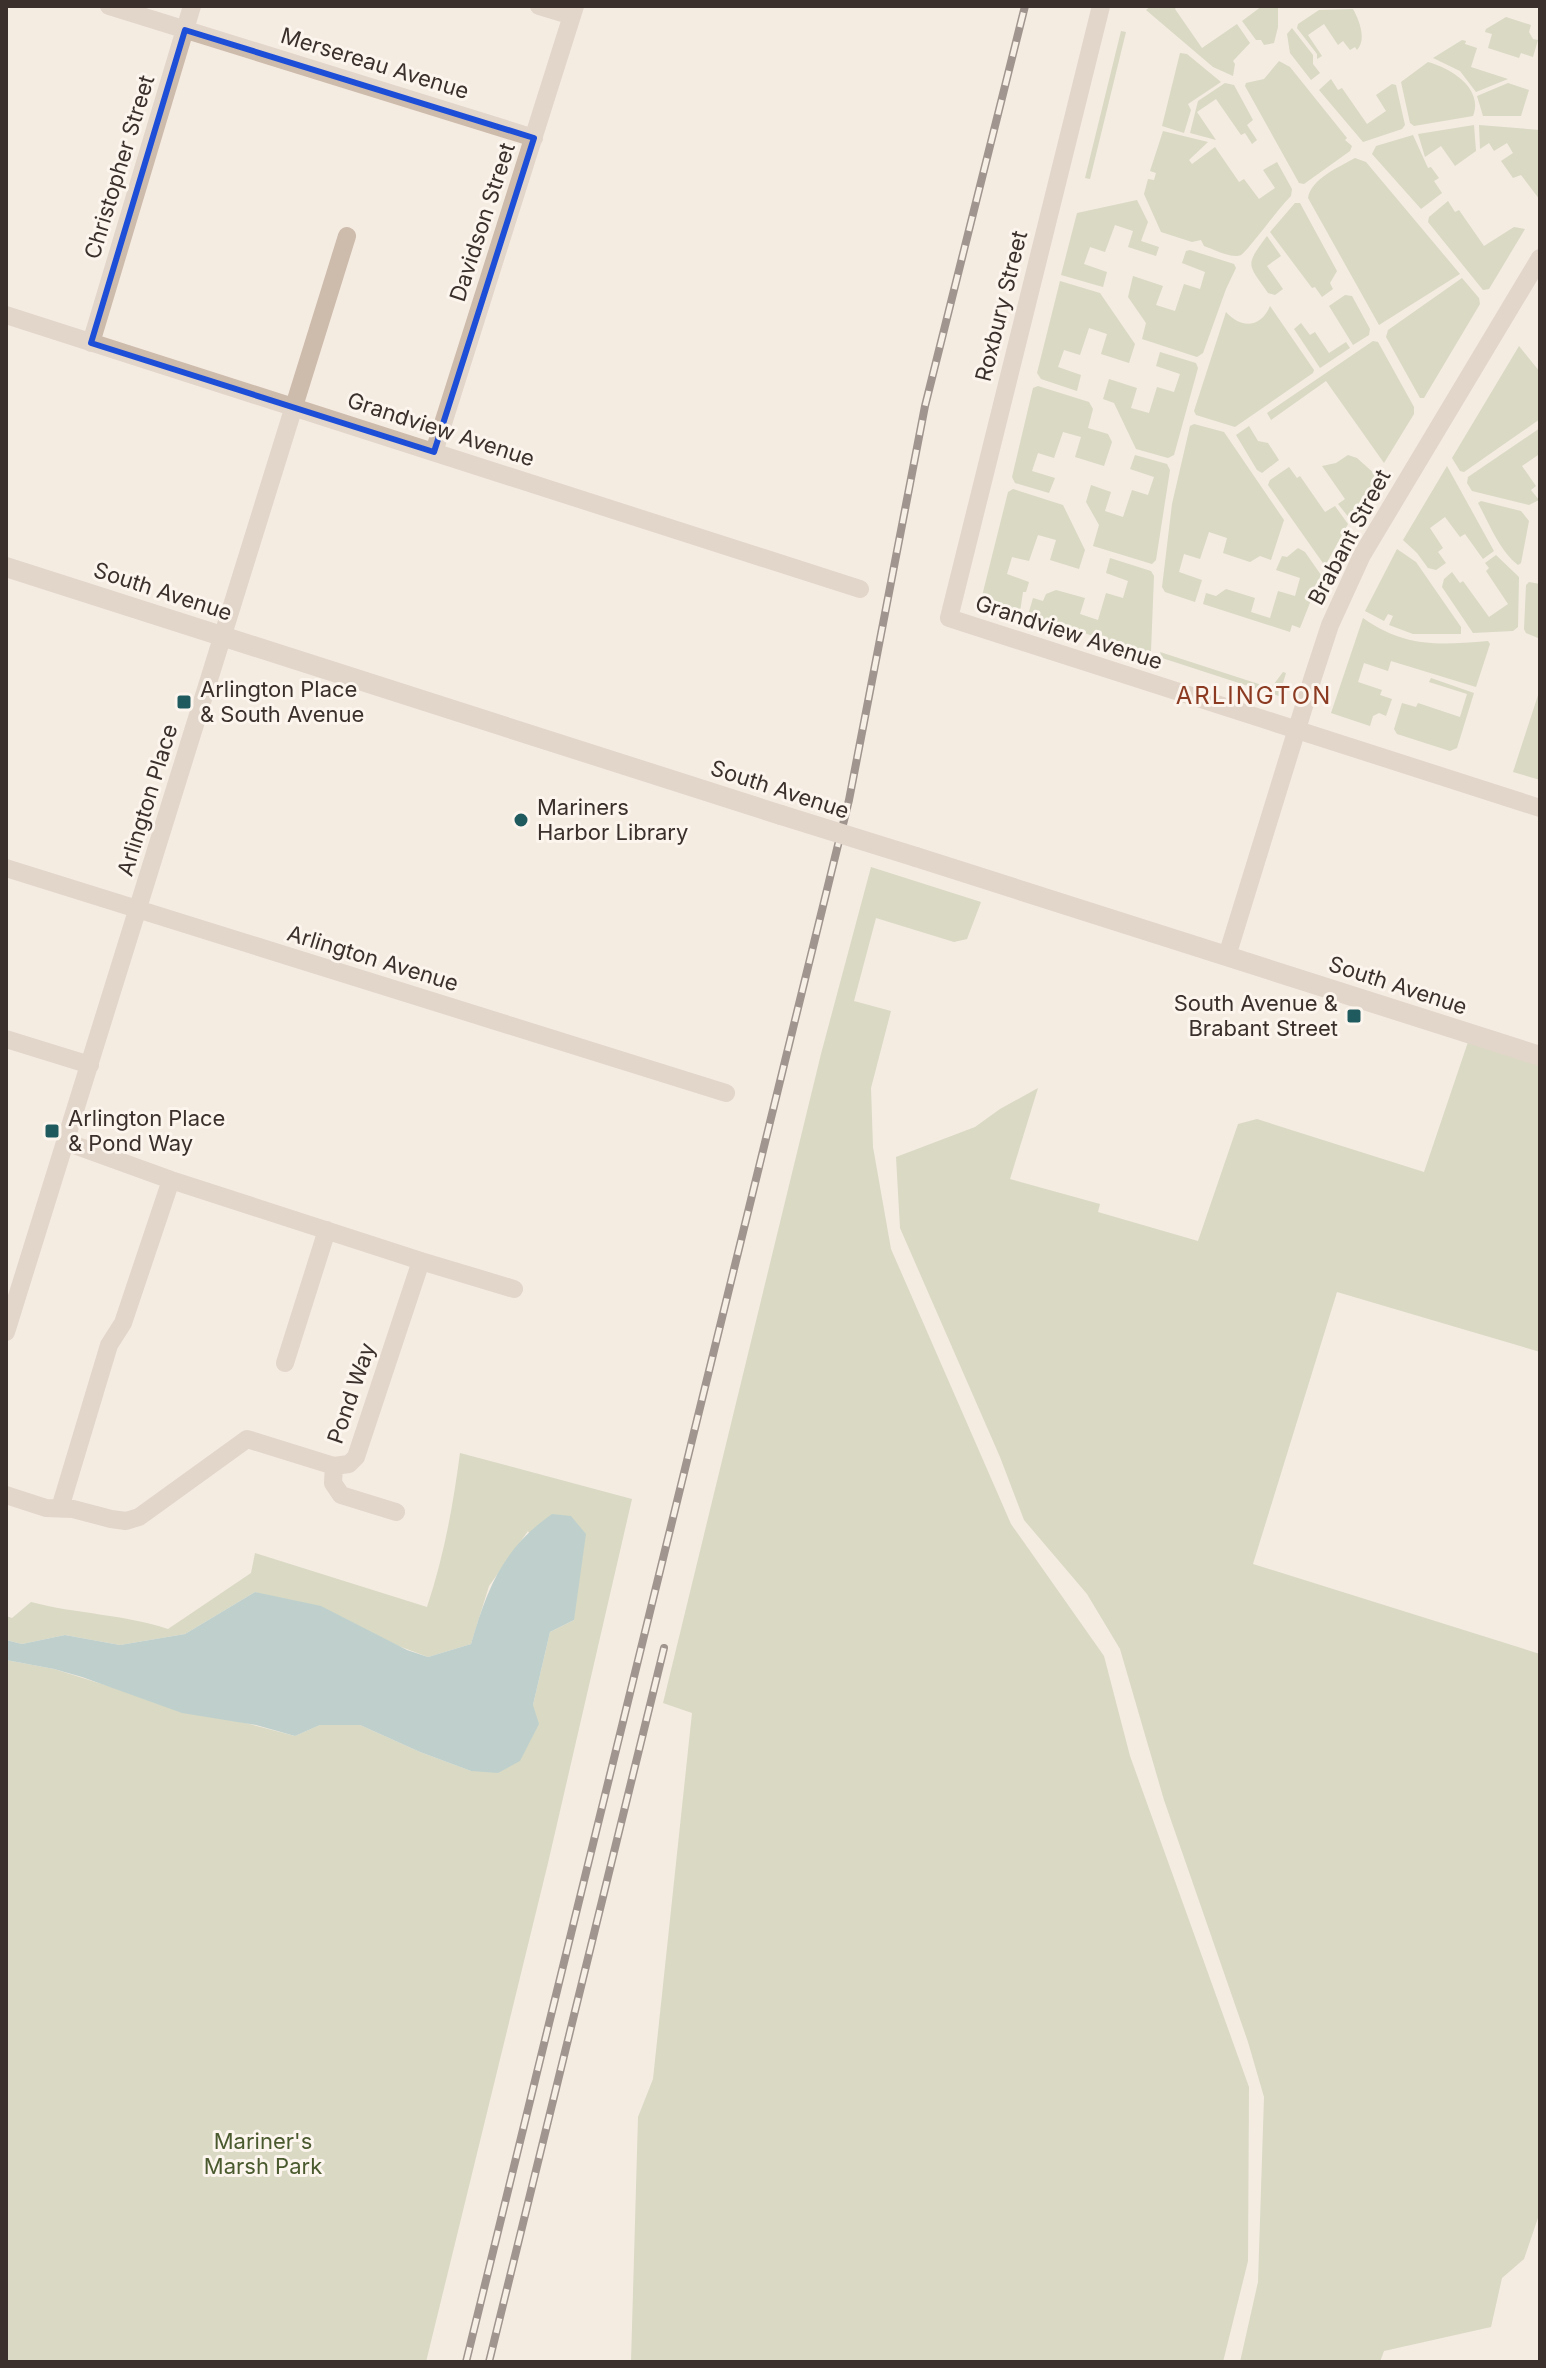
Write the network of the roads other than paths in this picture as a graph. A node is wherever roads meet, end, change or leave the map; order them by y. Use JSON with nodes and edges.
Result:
{"nodes":[{"id":1,"x":109,"y":6,"type":"edge"},
{"id":2,"x":192,"y":6,"type":"edge"},
{"id":3,"x":539,"y":6,"type":"edge"},
{"id":4,"x":1101,"y":6,"type":"edge"},
{"id":5,"x":574,"y":11,"type":"edge"},
{"id":6,"x":185,"y":30,"type":"junction"},
{"id":7,"x":534,"y":138,"type":"junction"},
{"id":8,"x":347,"y":236,"type":"dead end"},
{"id":9,"x":1540,"y":258,"type":"edge"},
{"id":10,"x":6,"y":315,"type":"edge"},
{"id":11,"x":91,"y":343,"type":"junction"},
{"id":12,"x":295,"y":407,"type":"junction"},
{"id":13,"x":434,"y":452,"type":"junction"},
{"id":14,"x":6,"y":567,"type":"edge"},
{"id":15,"x":860,"y":589,"type":"dead end"},
{"id":16,"x":949,"y":618,"type":"joint"},
{"id":17,"x":224,"y":636,"type":"junction"},
{"id":18,"x":1297,"y":730,"type":"junction"},
{"id":19,"x":1540,"y":808,"type":"edge"},
{"id":20,"x":6,"y":868,"type":"edge"},
{"id":21,"x":138,"y":910,"type":"junction"},
{"id":22,"x":1227,"y":956,"type":"junction"},
{"id":23,"x":6,"y":1039,"type":"edge"},
{"id":24,"x":1540,"y":1056,"type":"edge"},
{"id":25,"x":90,"y":1065,"type":"junction"},
{"id":26,"x":726,"y":1093,"type":"dead end"},
{"id":27,"x":66,"y":1142,"type":"junction"},
{"id":28,"x":171,"y":1180,"type":"junction"},
{"id":29,"x":327,"y":1230,"type":"junction"},
{"id":30,"x":421,"y":1261,"type":"junction"},
{"id":31,"x":514,"y":1289,"type":"dead end"},
{"id":32,"x":6,"y":1332,"type":"edge"},
{"id":33,"x":285,"y":1363,"type":"dead end"},
{"id":34,"x":334,"y":1466,"type":"junction"},
{"id":35,"x":6,"y":1495,"type":"edge"},
{"id":36,"x":60,"y":1508,"type":"junction"},
{"id":37,"x":396,"y":1512,"type":"dead end"}],
"edges":[{"from":1,"to":6,"type":"street","name":"Mersereau Avenue"},
{"from":2,"to":6,"type":"street","name":"Christopher Street"},
{"from":3,"to":5,"type":"street"},
{"from":4,"to":16,"type":"street","name":"Roxbury Street"},
{"from":5,"to":7,"type":"street","name":"Davidson Street"},
{"from":6,"to":7,"type":"street","name":"Mersereau Avenue"},
{"from":6,"to":11,"type":"street","name":"Christopher Street"},
{"from":7,"to":13,"type":"street","name":"Davidson Street"},
{"from":8,"to":12,"type":"street","name":"Arlington Place"},
{"from":9,"to":18,"type":"street","name":"Brabant Street"},
{"from":10,"to":11,"type":"street","name":"Grandview Avenue"},
{"from":11,"to":12,"type":"street","name":"Grandview Avenue"},
{"from":12,"to":13,"type":"street","name":"Grandview Avenue"},
{"from":12,"to":17,"type":"street","name":"Arlington Place"},
{"from":13,"to":15,"type":"street","name":"Grandview Avenue"},
{"from":14,"to":17,"type":"street","name":"South Avenue"},
{"from":16,"to":18,"type":"street","name":"Grandview Avenue"},
{"from":17,"to":21,"type":"street","name":"Arlington Place"},
{"from":17,"to":22,"type":"street","name":"South Avenue","bridge":true},
{"from":18,"to":19,"type":"street","name":"Grandview Avenue"},
{"from":18,"to":22,"type":"street","name":"Brabant Street"},
{"from":20,"to":21,"type":"street","name":"Arlington Avenue"},
{"from":21,"to":25,"type":"street","name":"Arlington Place"},
{"from":21,"to":26,"type":"street","name":"Arlington Avenue"},
{"from":22,"to":24,"type":"street","name":"South Avenue"},
{"from":23,"to":25,"type":"street"},
{"from":25,"to":27,"type":"street","name":"Arlington Place"},
{"from":27,"to":28,"type":"street"},
{"from":27,"to":32,"type":"street","name":"Arlington Place"},
{"from":28,"to":29,"type":"street"},
{"from":28,"to":36,"type":"street"},
{"from":29,"to":30,"type":"street"},
{"from":29,"to":33,"type":"street"},
{"from":30,"to":31,"type":"street"},
{"from":30,"to":34,"type":"street","name":"Pond Way"},
{"from":34,"to":36,"type":"street","name":"Pond Way"},
{"from":34,"to":37,"type":"street"},
{"from":35,"to":36,"type":"street","name":"Pond Way"}]}
